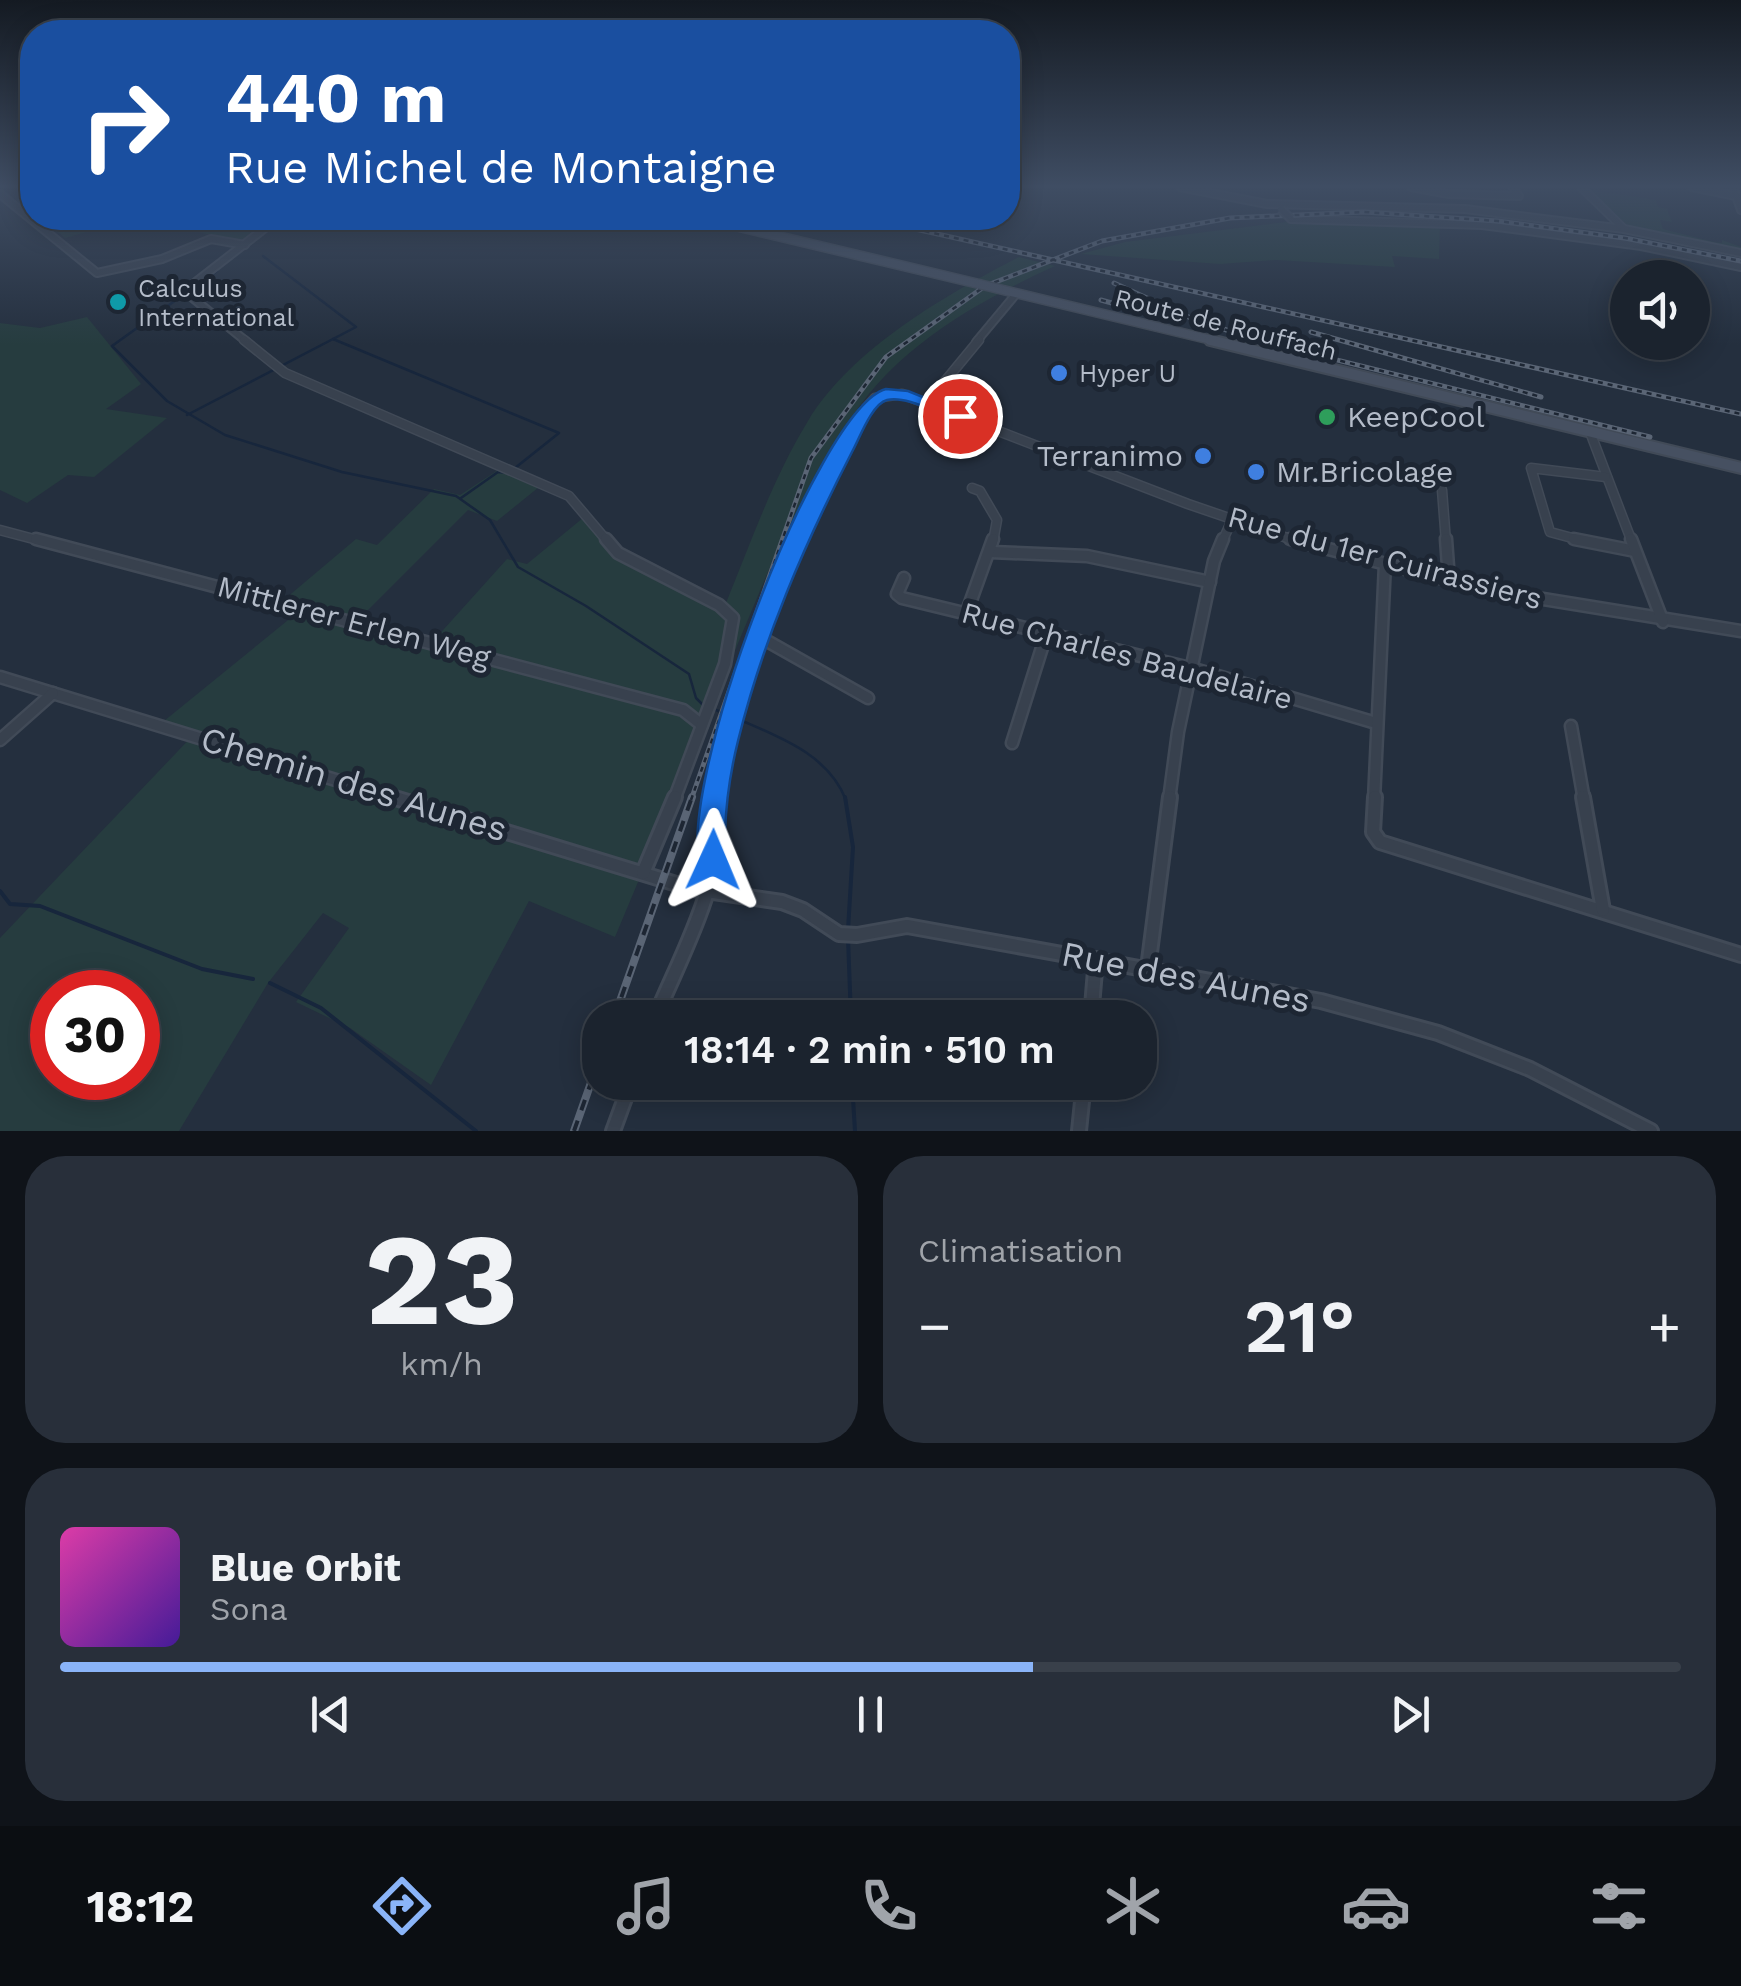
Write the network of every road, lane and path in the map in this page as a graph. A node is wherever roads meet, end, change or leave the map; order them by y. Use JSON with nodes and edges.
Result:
{"nodes":[{"id":1,"x":57,"y":240,"type":"edge"},
{"id":2,"x":207,"y":240,"type":"edge"},
{"id":3,"x":221,"y":240,"type":"edge"},
{"id":4,"x":250,"y":240,"type":"edge"},
{"id":5,"x":793,"y":240,"type":"edge"},
{"id":6,"x":1594,"y":240,"type":"edge"},
{"id":7,"x":1677,"y":240,"type":"edge"},
{"id":8,"x":245,"y":244,"type":"junction"},
{"id":9,"x":1741,"y":253,"type":"edge"},
{"id":10,"x":1741,"y":267,"type":"edge"},
{"id":11,"x":1016,"y":294,"type":"junction"},
{"id":12,"x":927,"y":404,"type":"junction"},
{"id":13,"x":1590,"y":432,"type":"junction"},
{"id":14,"x":1741,"y":468,"type":"edge"},
{"id":15,"x":1606,"y":477,"type":"junction"},
{"id":16,"x":972,"y":488,"type":"dead end"},
{"id":17,"x":1442,"y":490,"type":"dead end"},
{"id":18,"x":1232,"y":520,"type":"junction"},
{"id":19,"x":0,"y":530,"type":"edge"},
{"id":20,"x":1635,"y":550,"type":"junction"},
{"id":21,"x":991,"y":552,"type":"junction"},
{"id":22,"x":1385,"y":564,"type":"junction"},
{"id":23,"x":904,"y":578,"type":"dead end"},
{"id":24,"x":1449,"y":580,"type":"junction"},
{"id":25,"x":1210,"y":582,"type":"junction"},
{"id":26,"x":966,"y":614,"type":"junction"},
{"id":27,"x":1664,"y":622,"type":"junction"},
{"id":28,"x":1741,"y":631,"type":"edge"},
{"id":29,"x":1046,"y":634,"type":"junction"},
{"id":30,"x":760,"y":637,"type":"junction"},
{"id":31,"x":1194,"y":669,"type":"junction"},
{"id":32,"x":0,"y":677,"type":"edge"},
{"id":33,"x":53,"y":693,"type":"junction"},
{"id":34,"x":868,"y":698,"type":"dead end"},
{"id":35,"x":1376,"y":723,"type":"junction"},
{"id":36,"x":702,"y":725,"type":"junction"},
{"id":37,"x":1571,"y":726,"type":"dead end"},
{"id":38,"x":0,"y":740,"type":"edge"},
{"id":39,"x":1012,"y":743,"type":"dead end"},
{"id":40,"x":1380,"y":842,"type":"joint"},
{"id":41,"x":643,"y":873,"type":"junction"},
{"id":42,"x":708,"y":892,"type":"junction"},
{"id":43,"x":1604,"y":910,"type":"junction"},
{"id":44,"x":857,"y":935,"type":"joint"},
{"id":45,"x":1741,"y":955,"type":"edge"},
{"id":46,"x":1096,"y":959,"type":"junction"},
{"id":47,"x":1148,"y":968,"type":"junction"},
{"id":48,"x":663,"y":1000,"type":"edge"},
{"id":49,"x":1092,"y":1000,"type":"edge"},
{"id":50,"x":624,"y":1100,"type":"edge"},
{"id":51,"x":1083,"y":1100,"type":"edge"},
{"id":52,"x":613,"y":1131,"type":"edge"},
{"id":53,"x":1080,"y":1131,"type":"edge"},
{"id":54,"x":1651,"y":1131,"type":"edge"}],
"edges":[{"from":1,"to":2,"type":"street"},
{"from":3,"to":8,"type":"street"},
{"from":4,"to":8,"type":"street"},
{"from":5,"to":11,"type":"main road","name":"Route de Rouffach","bridge":true},
{"from":6,"to":10,"type":"street","bridge":true},
{"from":7,"to":9,"type":"street"},
{"from":8,"to":36,"type":"street"},
{"from":11,"to":12,"type":"street"},
{"from":11,"to":13,"type":"main road","name":"Route de Rouffach"},
{"from":12,"to":18,"type":"street","name":"Rue du 1er Cuirassiers"},
{"from":12,"to":30,"type":"street","name":"Rue du 1er Cuirassiers"},
{"from":13,"to":14,"type":"main road","name":"Route de Rouffach"},
{"from":13,"to":15,"type":"street"},
{"from":15,"to":20,"type":"street"},
{"from":15,"to":20,"type":"street"},
{"from":16,"to":21,"type":"street"},
{"from":17,"to":24,"type":"street"},
{"from":18,"to":22,"type":"street","name":"Rue du 1er Cuirassiers"},
{"from":18,"to":25,"type":"street"},
{"from":19,"to":36,"type":"street","name":"Mittlerer Erlen Weg"},
{"from":20,"to":27,"type":"street"},
{"from":21,"to":25,"type":"street"},
{"from":21,"to":26,"type":"street"},
{"from":22,"to":24,"type":"street","name":"Rue du 1er Cuirassiers"},
{"from":22,"to":35,"type":"street"},
{"from":23,"to":26,"type":"street","name":"Rue Charles Baudelaire"},
{"from":24,"to":27,"type":"street","name":"Rue du 1er Cuirassiers"},
{"from":25,"to":31,"type":"street"},
{"from":26,"to":29,"type":"street","name":"Rue Charles Baudelaire"},
{"from":27,"to":28,"type":"street","name":"Rue du 1er Cuirassiers"},
{"from":29,"to":31,"type":"street","name":"Rue Charles Baudelaire"},
{"from":29,"to":39,"type":"street"},
{"from":30,"to":34,"type":"street"},
{"from":30,"to":42,"type":"street","name":"Rue du 1er Cuirassiers"},
{"from":31,"to":35,"type":"street","name":"Rue Charles Baudelaire"},
{"from":31,"to":47,"type":"street"},
{"from":32,"to":33,"type":"street","name":"Chemin des Aunes"},
{"from":33,"to":38,"type":"street"},
{"from":33,"to":41,"type":"street","name":"Chemin des Aunes"},
{"from":35,"to":40,"type":"street"},
{"from":36,"to":41,"type":"street"},
{"from":37,"to":43,"type":"street"},
{"from":40,"to":43,"type":"street"},
{"from":41,"to":42,"type":"street","name":"Chemin des Aunes"},
{"from":42,"to":44,"type":"street","name":"Rue des Aunes"},
{"from":42,"to":48,"type":"street"},
{"from":43,"to":45,"type":"street"},
{"from":44,"to":46,"type":"street","name":"Rue des Aunes"},
{"from":46,"to":47,"type":"street","name":"Rue des Aunes"},
{"from":46,"to":49,"type":"street"},
{"from":47,"to":54,"type":"street","name":"Rue des Aunes"},
{"from":50,"to":52,"type":"street"},
{"from":51,"to":53,"type":"street"}]}
